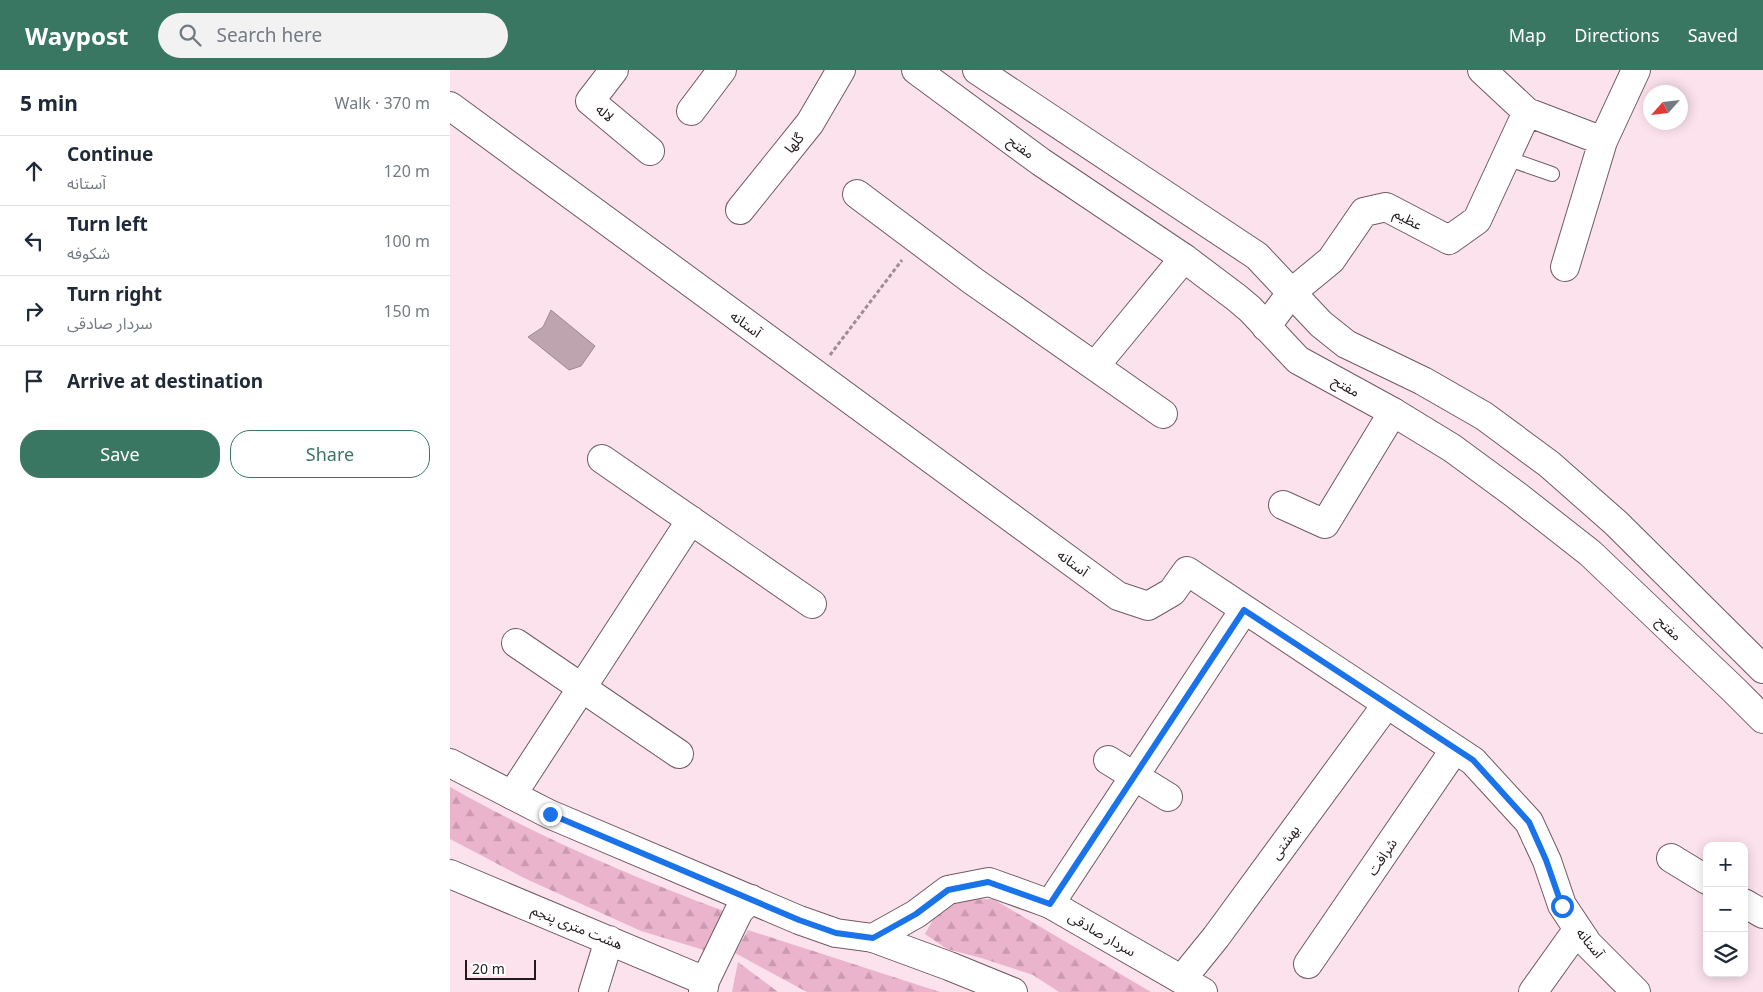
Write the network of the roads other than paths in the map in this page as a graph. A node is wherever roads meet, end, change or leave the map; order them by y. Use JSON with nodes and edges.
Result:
{"nodes":[{"id":1,"x":722,"y":70,"type":"edge"},
{"id":2,"x":841,"y":70,"type":"edge"},
{"id":3,"x":916,"y":70,"type":"edge"},
{"id":4,"x":977,"y":70,"type":"edge"},
{"id":5,"x":1482,"y":70,"type":"edge"},
{"id":6,"x":1636,"y":70,"type":"edge"},
{"id":7,"x":608,"y":72,"type":"edge"},
{"id":8,"x":450,"y":106,"type":"edge"},
{"id":9,"x":691,"y":112,"type":"dead end"},
{"id":10,"x":1527,"y":112,"type":"junction"},
{"id":11,"x":1603,"y":141,"type":"junction"},
{"id":12,"x":650,"y":151,"type":"dead end"},
{"id":13,"x":1506,"y":158,"type":"junction"},
{"id":14,"x":1552,"y":174,"type":"dead end"},
{"id":15,"x":857,"y":194,"type":"dead end"},
{"id":16,"x":740,"y":210,"type":"dead end"},
{"id":17,"x":1184,"y":258,"type":"junction"},
{"id":18,"x":1565,"y":267,"type":"dead end"},
{"id":19,"x":1291,"y":293,"type":"junction"},
{"id":20,"x":1266,"y":327,"type":"junction"},
{"id":21,"x":1095,"y":366,"type":"junction"},
{"id":22,"x":1393,"y":412,"type":"junction"},
{"id":23,"x":1163,"y":414,"type":"dead end"},
{"id":24,"x":602,"y":459,"type":"dead end"},
{"id":25,"x":1283,"y":505,"type":"dead end"},
{"id":26,"x":691,"y":520,"type":"junction"},
{"id":27,"x":812,"y":604,"type":"dead end"},
{"id":28,"x":1244,"y":610,"type":"junction"},
{"id":29,"x":516,"y":643,"type":"dead end"},
{"id":30,"x":1763,"y":669,"type":"edge"},
{"id":31,"x":582,"y":688,"type":"junction"},
{"id":32,"x":1387,"y":704,"type":"junction"},
{"id":33,"x":1763,"y":719,"type":"edge"},
{"id":34,"x":1455,"y":749,"type":"junction"},
{"id":35,"x":678,"y":754,"type":"dead end"},
{"id":36,"x":1108,"y":760,"type":"dead end"},
{"id":37,"x":450,"y":763,"type":"edge"},
{"id":38,"x":1134,"y":776,"type":"junction"},
{"id":39,"x":512,"y":795,"type":"junction"},
{"id":40,"x":1168,"y":797,"type":"dead end"},
{"id":41,"x":1671,"y":858,"type":"dead end"},
{"id":42,"x":450,"y":874,"type":"edge"},
{"id":43,"x":1703,"y":878,"type":"edge"},
{"id":44,"x":751,"y":900,"type":"junction"},
{"id":45,"x":1050,"y":904,"type":"junction"},
{"id":46,"x":1748,"y":905,"type":"edge"},
{"id":47,"x":1763,"y":914,"type":"edge"},
{"id":48,"x":1578,"y":929,"type":"junction"},
{"id":49,"x":873,"y":938,"type":"junction"},
{"id":50,"x":609,"y":940,"type":"junction"},
{"id":51,"x":1308,"y":964,"type":"dead end"},
{"id":52,"x":704,"y":986,"type":"edge"},
{"id":53,"x":1193,"y":986,"type":"edge"},
{"id":54,"x":593,"y":992,"type":"edge"},
{"id":55,"x":1013,"y":992,"type":"edge"},
{"id":56,"x":1533,"y":992,"type":"edge"},
{"id":57,"x":1636,"y":992,"type":"edge"}],
"edges":[{"from":1,"to":9,"type":"street"},
{"from":2,"to":16,"type":"street","name":"گلها"},
{"from":3,"to":17,"type":"street","name":"مفتح"},
{"from":4,"to":19,"type":"street"},
{"from":5,"to":10,"type":"street"},
{"from":6,"to":11,"type":"street"},
{"from":7,"to":12,"type":"street","name":"لاله"},
{"from":8,"to":28,"type":"street","name":"آستانه"},
{"from":10,"to":11,"type":"street"},
{"from":10,"to":13,"type":"street","name":"عظیم"},
{"from":11,"to":18,"type":"street"},
{"from":13,"to":14,"type":"lane"},
{"from":13,"to":19,"type":"street","name":"عظیم"},
{"from":15,"to":21,"type":"street"},
{"from":17,"to":20,"type":"street","name":"مفتح"},
{"from":17,"to":21,"type":"street"},
{"from":19,"to":20,"type":"street","name":"عظیم"},
{"from":19,"to":30,"type":"street"},
{"from":20,"to":22,"type":"street","name":"مفتح"},
{"from":21,"to":23,"type":"street"},
{"from":22,"to":25,"type":"street"},
{"from":22,"to":33,"type":"street","name":"مفتح"},
{"from":24,"to":26,"type":"street"},
{"from":26,"to":27,"type":"street"},
{"from":26,"to":31,"type":"street"},
{"from":28,"to":32,"type":"street","name":"آستانه"},
{"from":28,"to":38,"type":"street"},
{"from":29,"to":31,"type":"street"},
{"from":31,"to":35,"type":"street"},
{"from":31,"to":39,"type":"street"},
{"from":32,"to":34,"type":"street","name":"آستانه"},
{"from":32,"to":53,"type":"street","name":"بهشتی"},
{"from":34,"to":48,"type":"street","name":"آستانه"},
{"from":34,"to":51,"type":"street","name":"شرافت"},
{"from":36,"to":38,"type":"street"},
{"from":37,"to":39,"type":"street"},
{"from":38,"to":40,"type":"street"},
{"from":38,"to":45,"type":"street"},
{"from":39,"to":44,"type":"street"},
{"from":41,"to":43,"type":"street"},
{"from":42,"to":50,"type":"street","name":"هشت متری پنجم"},
{"from":44,"to":49,"type":"street"},
{"from":44,"to":52,"type":"street"},
{"from":45,"to":49,"type":"street","name":"سردار صادقی"},
{"from":45,"to":53,"type":"street","name":"سردار صادقی"},
{"from":46,"to":47,"type":"street"},
{"from":48,"to":56,"type":"street"},
{"from":48,"to":57,"type":"street","name":"آستانه"},
{"from":49,"to":55,"type":"street"},
{"from":50,"to":52,"type":"street","name":"هشت متری پنجم"},
{"from":50,"to":54,"type":"street"}]}
